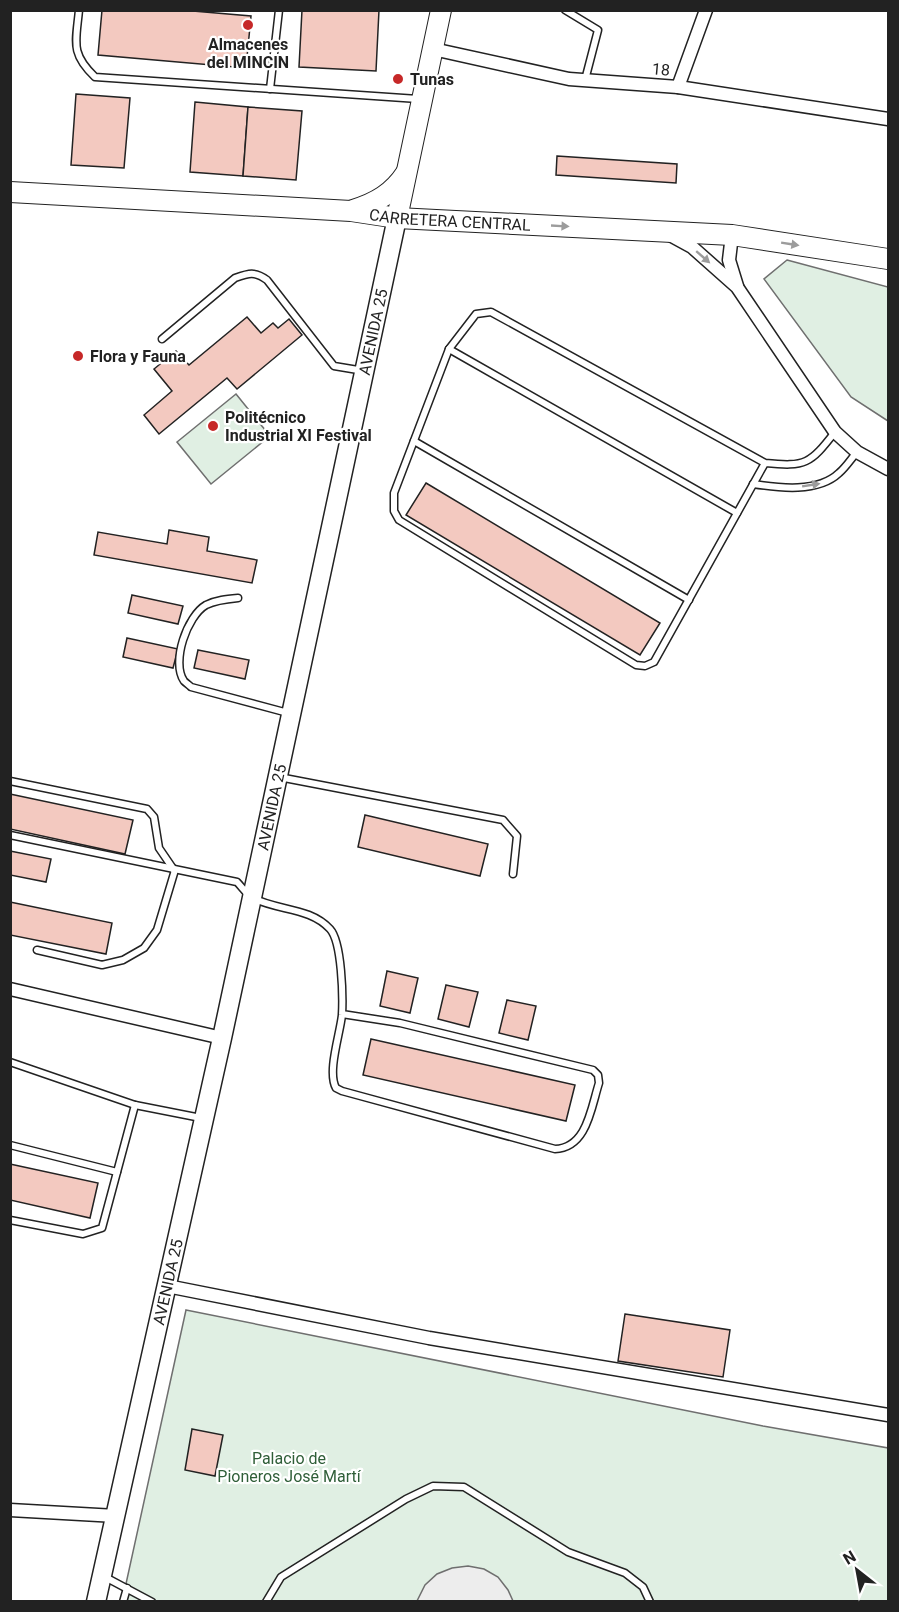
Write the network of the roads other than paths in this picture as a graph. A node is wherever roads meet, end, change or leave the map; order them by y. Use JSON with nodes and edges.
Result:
{"nodes":[{"id":1,"x":79,"y":10,"type":"edge"},
{"id":2,"x":279,"y":10,"type":"edge"},
{"id":3,"x":441,"y":10,"type":"edge"},
{"id":4,"x":566,"y":10,"type":"edge"},
{"id":5,"x":706,"y":10,"type":"edge"},
{"id":6,"x":433,"y":49,"type":"junction"},
{"id":7,"x":585,"y":80,"type":"junction"},
{"id":8,"x":678,"y":87,"type":"junction"},
{"id":9,"x":270,"y":89,"type":"junction"},
{"id":10,"x":422,"y":99,"type":"junction"},
{"id":11,"x":888,"y":119,"type":"edge"},
{"id":12,"x":406,"y":172,"type":"junction"},
{"id":13,"x":10,"y":192,"type":"edge"},
{"id":14,"x":351,"y":211,"type":"junction"},
{"id":15,"x":397,"y":218,"type":"junction"},
{"id":16,"x":665,"y":231,"type":"junction"},
{"id":17,"x":732,"y":235,"type":"junction"},
{"id":18,"x":888,"y":259,"type":"edge"},
{"id":19,"x":737,"y":287,"type":"junction"},
{"id":20,"x":162,"y":339,"type":"dead end"},
{"id":21,"x":449,"y":349,"type":"junction"},
{"id":22,"x":364,"y":371,"type":"junction"},
{"id":23,"x":835,"y":432,"type":"junction"},
{"id":24,"x":414,"y":441,"type":"junction"},
{"id":25,"x":857,"y":452,"type":"junction"},
{"id":26,"x":765,"y":463,"type":"junction"},
{"id":27,"x":888,"y":470,"type":"edge"},
{"id":28,"x":753,"y":484,"type":"junction"},
{"id":29,"x":737,"y":513,"type":"junction"},
{"id":30,"x":238,"y":598,"type":"dead end"},
{"id":31,"x":689,"y":600,"type":"junction"},
{"id":32,"x":291,"y":714,"type":"junction"},
{"id":33,"x":278,"y":777,"type":"junction"},
{"id":34,"x":10,"y":781,"type":"edge"},
{"id":35,"x":10,"y":835,"type":"edge"},
{"id":36,"x":175,"y":870,"type":"junction"},
{"id":37,"x":513,"y":874,"type":"dead end"},
{"id":38,"x":252,"y":898,"type":"junction"},
{"id":39,"x":37,"y":950,"type":"dead end"},
{"id":40,"x":10,"y":989,"type":"edge"},
{"id":41,"x":342,"y":1014,"type":"junction"},
{"id":42,"x":222,"y":1038,"type":"junction"},
{"id":43,"x":10,"y":1062,"type":"edge"},
{"id":44,"x":135,"y":1105,"type":"junction"},
{"id":45,"x":204,"y":1118,"type":"junction"},
{"id":46,"x":10,"y":1145,"type":"edge"},
{"id":47,"x":117,"y":1172,"type":"junction"},
{"id":48,"x":10,"y":1220,"type":"edge"},
{"id":49,"x":167,"y":1286,"type":"junction"},
{"id":50,"x":888,"y":1415,"type":"edge"},
{"id":51,"x":10,"y":1510,"type":"edge"},
{"id":52,"x":116,"y":1515,"type":"junction"},
{"id":53,"x":102,"y":1575,"type":"junction"},
{"id":54,"x":127,"y":1588,"type":"junction"},
{"id":55,"x":96,"y":1602,"type":"edge"},
{"id":56,"x":123,"y":1602,"type":"edge"},
{"id":57,"x":152,"y":1602,"type":"edge"},
{"id":58,"x":266,"y":1602,"type":"edge"},
{"id":59,"x":650,"y":1602,"type":"edge"}],
"edges":[{"from":1,"to":9,"type":"lane"},
{"from":2,"to":9,"type":"lane"},
{"from":3,"to":6,"type":"main road","name":"AVENIDA 25"},
{"from":4,"to":7,"type":"lane"},
{"from":5,"to":8,"type":"street"},
{"from":6,"to":7,"type":"street","name":"18"},
{"from":6,"to":10,"type":"main road","name":"AVENIDA 25"},
{"from":7,"to":8,"type":"street","name":"18"},
{"from":8,"to":11,"type":"street","name":"18"},
{"from":9,"to":10,"type":"lane"},
{"from":10,"to":12,"type":"main road","name":"AVENIDA 25"},
{"from":12,"to":14,"type":"main road"},
{"from":12,"to":15,"type":"main road","name":"AVENIDA 25"},
{"from":13,"to":14,"type":"main road","name":"CARRETERA CENTRAL"},
{"from":14,"to":15,"type":"main road","name":"CARRETERA CENTRAL"},
{"from":15,"to":16,"type":"main road","name":"CARRETERA CENTRAL","one_way":true},
{"from":15,"to":22,"type":"street","name":"AVENIDA 25"},
{"from":16,"to":17,"type":"main road","name":"CARRETERA CENTRAL"},
{"from":16,"to":19,"type":"street","one_way":true},
{"from":17,"to":18,"type":"main road","name":"CARRETERA CENTRAL","one_way":true},
{"from":17,"to":19,"type":"street"},
{"from":19,"to":23,"type":"street"},
{"from":20,"to":22,"type":"lane"},
{"from":21,"to":24,"type":"lane"},
{"from":21,"to":26,"type":"lane"},
{"from":21,"to":29,"type":"lane"},
{"from":22,"to":32,"type":"street","name":"AVENIDA 25"},
{"from":23,"to":25,"type":"street"},
{"from":23,"to":26,"type":"lane"},
{"from":24,"to":31,"type":"lane"},
{"from":24,"to":31,"type":"lane"},
{"from":25,"to":27,"type":"street"},
{"from":28,"to":25,"type":"lane","one_way":true},
{"from":26,"to":28,"type":"lane"},
{"from":28,"to":29,"type":"lane"},
{"from":29,"to":31,"type":"lane"},
{"from":30,"to":32,"type":"lane"},
{"from":32,"to":33,"type":"street","name":"AVENIDA 25"},
{"from":33,"to":37,"type":"lane"},
{"from":33,"to":38,"type":"street","name":"AVENIDA 25"},
{"from":34,"to":36,"type":"lane"},
{"from":35,"to":36,"type":"lane"},
{"from":36,"to":38,"type":"lane"},
{"from":36,"to":39,"type":"lane"},
{"from":38,"to":41,"type":"lane"},
{"from":38,"to":42,"type":"street","name":"AVENIDA 25"},
{"from":40,"to":42,"type":"street"},
{"from":41,"to":41,"type":"lane"},
{"from":42,"to":45,"type":"street","name":"AVENIDA 25"},
{"from":43,"to":44,"type":"lane"},
{"from":44,"to":45,"type":"lane"},
{"from":44,"to":47,"type":"lane"},
{"from":45,"to":49,"type":"street","name":"AVENIDA 25"},
{"from":46,"to":47,"type":"lane"},
{"from":47,"to":48,"type":"lane"},
{"from":49,"to":50,"type":"street"},
{"from":49,"to":52,"type":"street","name":"AVENIDA 25"},
{"from":51,"to":52,"type":"street"},
{"from":52,"to":53,"type":"street","name":"AVENIDA 25"},
{"from":53,"to":54,"type":"lane"},
{"from":53,"to":55,"type":"street","name":"AVENIDA 25"},
{"from":54,"to":56,"type":"lane"},
{"from":54,"to":57,"type":"lane"},
{"from":58,"to":59,"type":"lane"}]}
